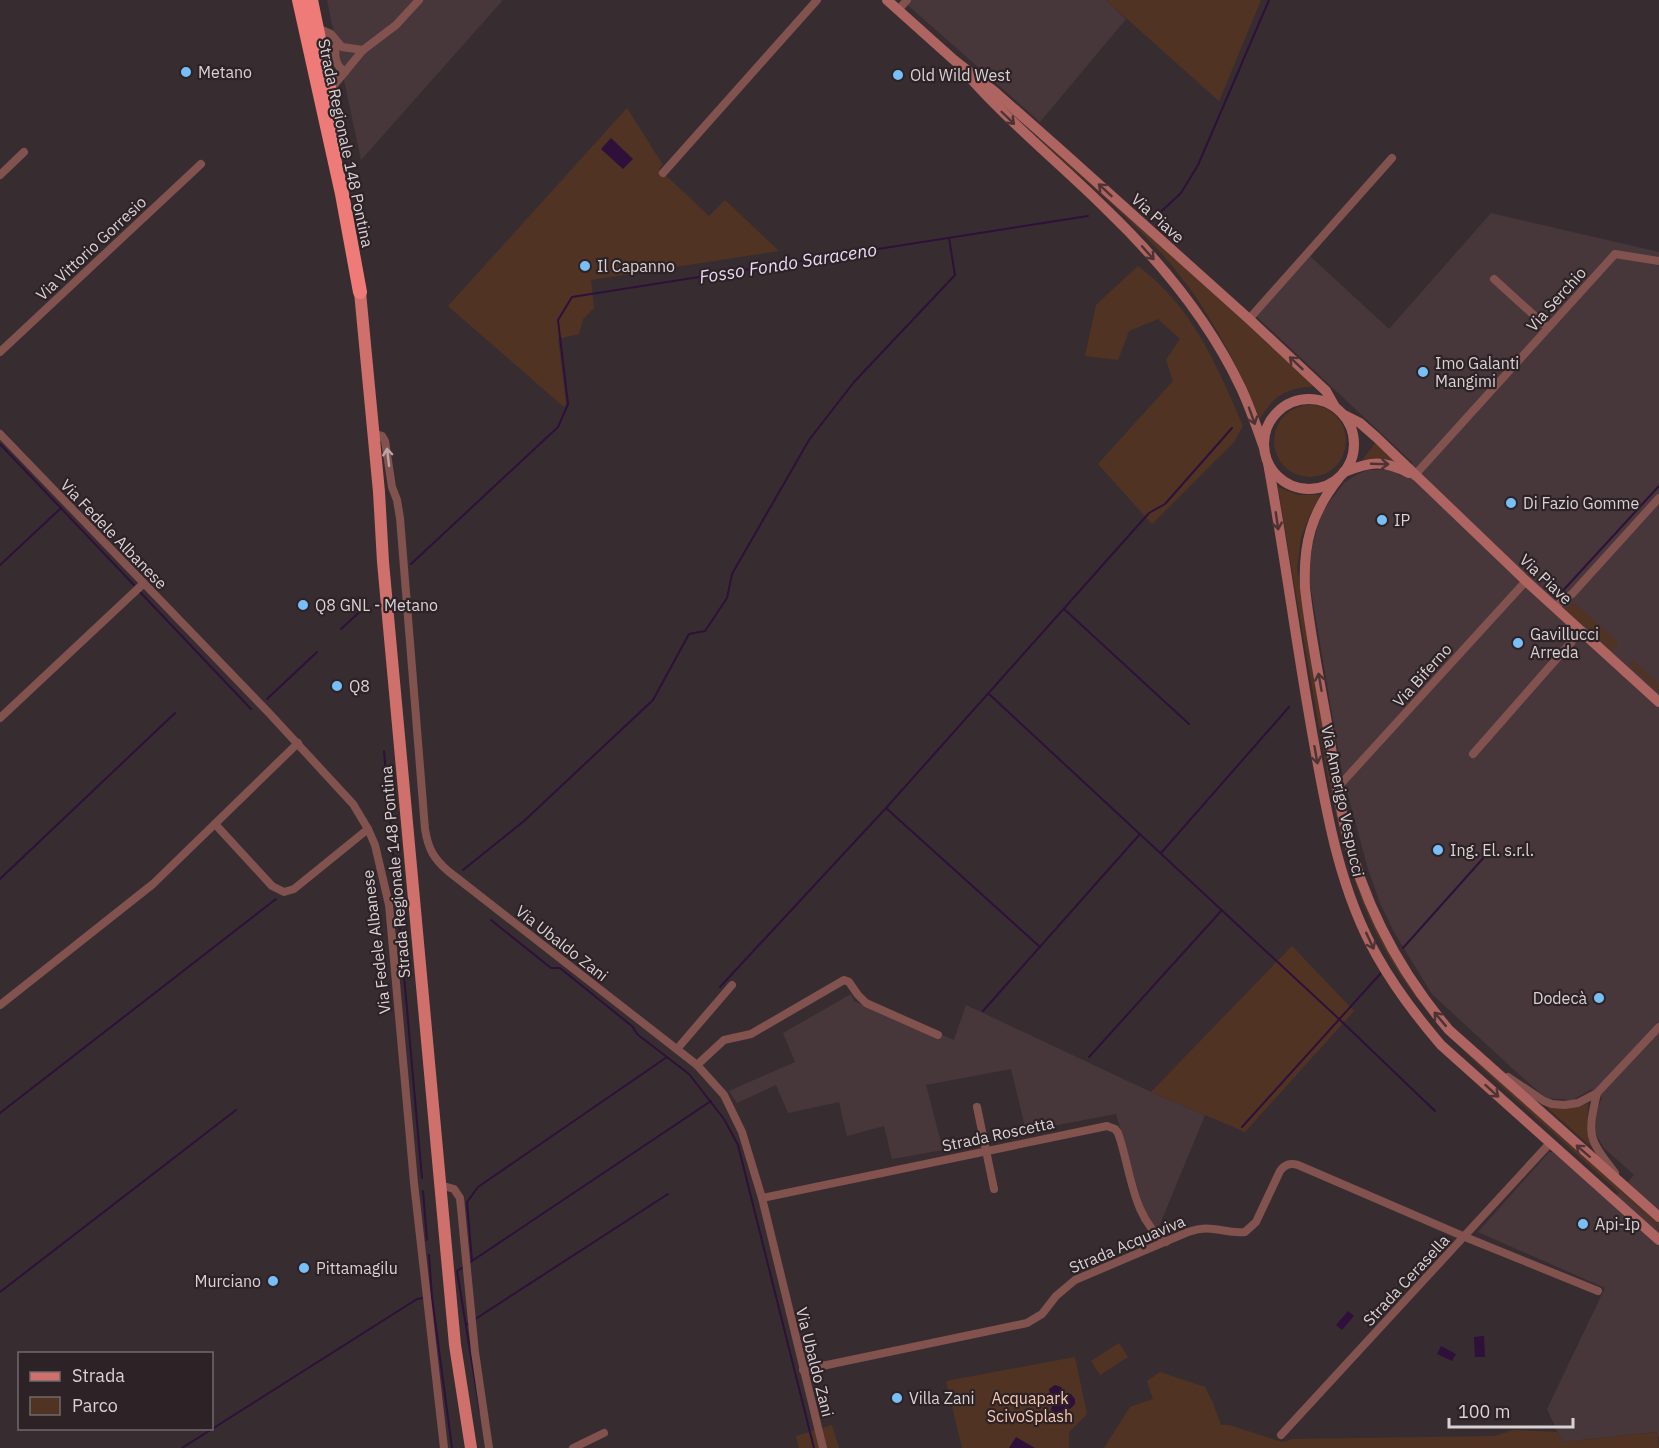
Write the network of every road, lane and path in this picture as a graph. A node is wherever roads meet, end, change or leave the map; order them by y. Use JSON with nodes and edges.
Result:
{"nodes":[{"id":1,"x":299,"y":0,"type":"edge"},
{"id":2,"x":311,"y":0,"type":"edge"},
{"id":3,"x":419,"y":0,"type":"edge"},
{"id":4,"x":817,"y":0,"type":"edge"},
{"id":5,"x":887,"y":0,"type":"edge"},
{"id":6,"x":906,"y":0,"type":"edge"},
{"id":7,"x":898,"y":10,"type":"junction"},
{"id":8,"x":317,"y":28,"type":"junction"},
{"id":9,"x":337,"y":42,"type":"junction"},
{"id":10,"x":363,"y":50,"type":"junction"},
{"id":11,"x":954,"y":60,"type":"junction"},
{"id":12,"x":345,"y":72,"type":"junction"},
{"id":13,"x":330,"y":90,"type":"junction"},
{"id":14,"x":24,"y":152,"type":"dead end"},
{"id":15,"x":1392,"y":158,"type":"dead end"},
{"id":16,"x":201,"y":164,"type":"dead end"},
{"id":17,"x":663,"y":173,"type":"dead end"},
{"id":18,"x":0,"y":175,"type":"edge"},
{"id":19,"x":1659,"y":261,"type":"edge"},
{"id":20,"x":1494,"y":279,"type":"dead end"},
{"id":21,"x":360,"y":292,"type":"junction"},
{"id":22,"x":1249,"y":319,"type":"junction"},
{"id":23,"x":1548,"y":328,"type":"junction"},
{"id":24,"x":0,"y":352,"type":"edge"},
{"id":25,"x":1335,"y":407,"type":"junction"},
{"id":26,"x":1344,"y":415,"type":"junction"},
{"id":27,"x":0,"y":434,"type":"edge"},
{"id":28,"x":374,"y":434,"type":"junction"},
{"id":29,"x":1264,"y":448,"type":"junction"},
{"id":30,"x":1268,"y":463,"type":"junction"},
{"id":31,"x":1342,"y":475,"type":"junction"},
{"id":32,"x":1414,"y":476,"type":"junction"},
{"id":33,"x":1659,"y":498,"type":"edge"},
{"id":34,"x":1526,"y":581,"type":"junction"},
{"id":35,"x":143,"y":584,"type":"junction"},
{"id":36,"x":1554,"y":607,"type":"junction"},
{"id":37,"x":1581,"y":631,"type":"junction"},
{"id":38,"x":1659,"y":702,"type":"edge"},
{"id":39,"x":0,"y":718,"type":"edge"},
{"id":40,"x":298,"y":743,"type":"junction"},
{"id":41,"x":1473,"y":754,"type":"dead end"},
{"id":42,"x":1338,"y":787,"type":"junction"},
{"id":43,"x":215,"y":824,"type":"junction"},
{"id":44,"x":368,"y":829,"type":"junction"},
{"id":45,"x":732,"y":985,"type":"dead end"},
{"id":46,"x":0,"y":1005,"type":"edge"},
{"id":47,"x":1659,"y":1027,"type":"edge"},
{"id":48,"x":938,"y":1035,"type":"dead end"},
{"id":49,"x":677,"y":1048,"type":"junction"},
{"id":50,"x":697,"y":1065,"type":"junction"},
{"id":51,"x":1488,"y":1066,"type":"junction"},
{"id":52,"x":1597,"y":1093,"type":"junction"},
{"id":53,"x":977,"y":1107,"type":"dead end"},
{"id":54,"x":1550,"y":1143,"type":"junction"},
{"id":55,"x":986,"y":1151,"type":"junction"},
{"id":56,"x":441,"y":1185,"type":"junction"},
{"id":57,"x":1627,"y":1188,"type":"junction"},
{"id":58,"x":994,"y":1189,"type":"dead end"},
{"id":59,"x":762,"y":1198,"type":"junction"},
{"id":60,"x":1659,"y":1217,"type":"edge"},
{"id":61,"x":1465,"y":1236,"type":"junction"},
{"id":62,"x":1659,"y":1240,"type":"edge"},
{"id":63,"x":1166,"y":1242,"type":"junction"},
{"id":64,"x":1598,"y":1290,"type":"dead end"},
{"id":65,"x":803,"y":1370,"type":"junction"},
{"id":66,"x":604,"y":1433,"type":"dead end"},
{"id":67,"x":1281,"y":1436,"type":"dead end"},
{"id":68,"x":444,"y":1448,"type":"edge"},
{"id":69,"x":471,"y":1448,"type":"edge"},
{"id":70,"x":489,"y":1448,"type":"edge"},
{"id":71,"x":573,"y":1448,"type":"edge"},
{"id":72,"x":822,"y":1448,"type":"edge"}],
"edges":[{"from":1,"to":21,"type":"highway","name":"Strada Regionale 148 Pontina"},
{"from":2,"to":8,"type":"highway","name":"Strada Regionale 148 Pontina"},
{"from":3,"to":10,"type":"street"},
{"from":4,"to":17,"type":"street"},
{"from":5,"to":7,"type":"main road","name":"Via Piave"},
{"from":6,"to":7,"type":"street"},
{"from":7,"to":11,"type":"main road","name":"Via Piave"},
{"from":8,"to":9,"type":"street"},
{"from":8,"to":13,"type":"highway","name":"Strada Regionale 148 Pontina"},
{"from":9,"to":10,"type":"street"},
{"from":9,"to":12,"type":"street"},
{"from":10,"to":12,"type":"street"},
{"from":22,"to":11,"type":"main road","name":"Via Piave","one_way":true},
{"from":11,"to":29,"type":"main road","name":"Via Piave","one_way":true},
{"from":12,"to":13,"type":"street"},
{"from":13,"to":21,"type":"highway","name":"Strada Regionale 148 Pontina"},
{"from":14,"to":18,"type":"street"},
{"from":15,"to":22,"type":"street"},
{"from":16,"to":24,"type":"street","name":"Via Vittorio Gorresio"},
{"from":19,"to":23,"type":"street","name":"Via Serchio"},
{"from":20,"to":23,"type":"street"},
{"from":21,"to":28,"type":"main road","name":"Strada Regionale 148 Pontina"},
{"from":25,"to":22,"type":"main road","name":"Via Piave","one_way":true},
{"from":23,"to":32,"type":"street","name":"Via Serchio"},
{"from":25,"to":26,"type":"main road"},
{"from":25,"to":29,"type":"main road"},
{"from":26,"to":31,"type":"main road"},
{"from":26,"to":32,"type":"main road","name":"Via Piave"},
{"from":27,"to":35,"type":"street","name":"Via Fedele Albanese"},
{"from":49,"to":28,"type":"street","name":"Via Ubaldo Zani","one_way":true},
{"from":28,"to":56,"type":"main road","name":"Strada Regionale 148 Pontina"},
{"from":29,"to":30,"type":"main road"},
{"from":30,"to":31,"type":"main road"},
{"from":30,"to":54,"type":"main road","name":"Via Amerigo Vespucci","one_way":true},
{"from":31,"to":32,"type":"main road","name":"Via Piave","one_way":true},
{"from":42,"to":31,"type":"main road","name":"Via Amerigo Vespucci","one_way":true},
{"from":32,"to":34,"type":"main road","name":"Via Piave"},
{"from":33,"to":36,"type":"street"},
{"from":34,"to":36,"type":"main road","name":"Via Piave"},
{"from":34,"to":42,"type":"street","name":"Via Biferno"},
{"from":35,"to":39,"type":"street"},
{"from":35,"to":40,"type":"street","name":"Via Fedele Albanese"},
{"from":36,"to":37,"type":"main road","name":"Via Piave"},
{"from":37,"to":38,"type":"main road","name":"Via Piave"},
{"from":37,"to":41,"type":"street"},
{"from":40,"to":43,"type":"street"},
{"from":40,"to":44,"type":"street","name":"Via Fedele Albanese"},
{"from":51,"to":42,"type":"main road","name":"Via Amerigo Vespucci","one_way":true},
{"from":43,"to":44,"type":"street"},
{"from":43,"to":46,"type":"street"},
{"from":44,"to":68,"type":"street","name":"Via Fedele Albanese"},
{"from":45,"to":49,"type":"street"},
{"from":47,"to":52,"type":"street"},
{"from":48,"to":50,"type":"street"},
{"from":49,"to":50,"type":"street","name":"Via Ubaldo Zani"},
{"from":50,"to":59,"type":"street","name":"Via Ubaldo Zani"},
{"from":51,"to":52,"type":"street"},
{"from":57,"to":51,"type":"main road","name":"Via Amerigo Vespucci","one_way":true},
{"from":52,"to":57,"type":"street"},
{"from":53,"to":55,"type":"street"},
{"from":54,"to":61,"type":"street","name":"Strada Cerasella"},
{"from":54,"to":62,"type":"main road","name":"Via Amerigo Vespucci"},
{"from":55,"to":58,"type":"street"},
{"from":55,"to":59,"type":"street","name":"Strada Roscetta"},
{"from":55,"to":63,"type":"street","name":"Strada Roscetta"},
{"from":56,"to":69,"type":"main road","name":"Strada Regionale 148 Pontina"},
{"from":56,"to":70,"type":"street"},
{"from":57,"to":60,"type":"main road","name":"Via Amerigo Vespucci"},
{"from":59,"to":65,"type":"street","name":"Via Ubaldo Zani"},
{"from":61,"to":63,"type":"street","name":"Strada Acquaviva"},
{"from":61,"to":64,"type":"street","name":"Strada Acquaviva"},
{"from":61,"to":67,"type":"street","name":"Strada Cerasella"},
{"from":63,"to":65,"type":"street","name":"Strada Acquaviva"},
{"from":65,"to":72,"type":"street","name":"Via Ubaldo Zani"},
{"from":66,"to":71,"type":"street"}]}
